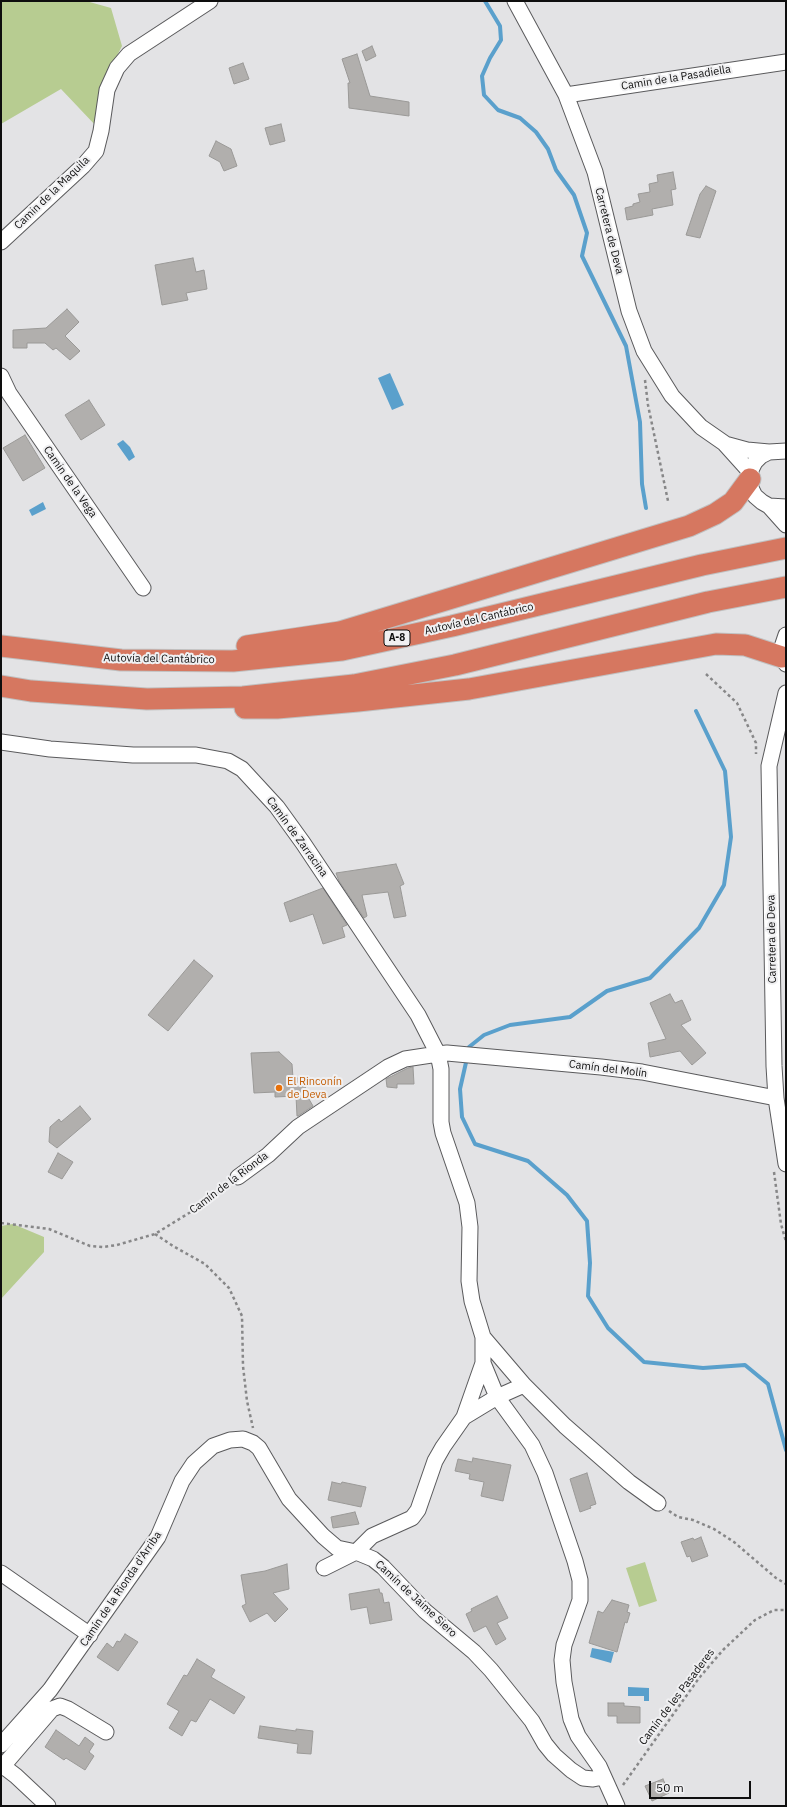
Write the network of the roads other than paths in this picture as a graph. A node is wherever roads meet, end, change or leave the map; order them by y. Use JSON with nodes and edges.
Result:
{"nodes":[{"id":1,"x":210,"y":1,"type":"edge"},
{"id":2,"x":515,"y":1,"type":"edge"},
{"id":3,"x":786,"y":62,"type":"edge"},
{"id":4,"x":566,"y":95,"type":"junction"},
{"id":5,"x":1,"y":242,"type":"edge"},
{"id":6,"x":1,"y":376,"type":"edge"},
{"id":7,"x":724,"y":443,"type":"junction"},
{"id":8,"x":786,"y":451,"type":"edge"},
{"id":9,"x":769,"y":452,"type":"junction"},
{"id":10,"x":750,"y":476,"type":"junction"},
{"id":11,"x":769,"y":506,"type":"junction"},
{"id":12,"x":786,"y":507,"type":"edge"},
{"id":13,"x":786,"y":525,"type":"edge"},
{"id":14,"x":786,"y":548,"type":"edge"},
{"id":15,"x":786,"y":587,"type":"edge"},
{"id":16,"x":143,"y":588,"type":"dead end"},
{"id":17,"x":1,"y":633,"type":"edge"},
{"id":18,"x":786,"y":635,"type":"edge"},
{"id":19,"x":1,"y":646,"type":"edge"},
{"id":20,"x":784,"y":661,"type":"edge"},
{"id":21,"x":1,"y":686,"type":"edge"},
{"id":22,"x":786,"y":693,"type":"edge"},
{"id":23,"x":147,"y":699,"type":"junction"},
{"id":24,"x":783,"y":710,"type":"edge"},
{"id":25,"x":1,"y":742,"type":"edge"},
{"id":26,"x":438,"y":1054,"type":"junction"},
{"id":27,"x":776,"y":1098,"type":"junction"},
{"id":28,"x":786,"y":1164,"type":"edge"},
{"id":29,"x":238,"y":1177,"type":"road end"},
{"id":30,"x":483,"y":1337,"type":"junction"},
{"id":31,"x":483,"y":1363,"type":"junction"},
{"id":32,"x":524,"y":1385,"type":"junction"},
{"id":33,"x":497,"y":1397,"type":"junction"},
{"id":34,"x":464,"y":1417,"type":"junction"},
{"id":35,"x":259,"y":1448,"type":"joint"},
{"id":36,"x":658,"y":1503,"type":"road end"},
{"id":37,"x":356,"y":1552,"type":"junction"},
{"id":38,"x":324,"y":1568,"type":"dead end"},
{"id":39,"x":1,"y":1573,"type":"edge"},
{"id":40,"x":90,"y":1635,"type":"junction"},
{"id":41,"x":106,"y":1732,"type":"dead end"},
{"id":42,"x":1,"y":1745,"type":"edge"},
{"id":43,"x":2,"y":1767,"type":"edge"},
{"id":44,"x":603,"y":1777,"type":"junction"},
{"id":45,"x":615,"y":1802,"type":"edge"},
{"id":46,"x":48,"y":1806,"type":"edge"}],
"edges":[{"from":1,"to":5,"type":"street","name":"Camin de la Maquila"},
{"from":2,"to":4,"type":"street","name":"Carretera de Deva"},
{"from":3,"to":4,"type":"street","name":"Camin de la Pasadiella"},
{"from":4,"to":7,"type":"street","name":"Carretera de Deva"},
{"from":6,"to":16,"type":"street","name":"Camin de la Vega"},
{"from":7,"to":9,"type":"street","name":"Carretera de Deva"},
{"from":7,"to":10,"type":"street","name":"Carretera de Deva"},
{"from":8,"to":9,"type":"street","name":"Carretera de Deva"},
{"from":9,"to":10,"type":"street"},
{"from":10,"to":11,"type":"street","name":"Carretera de Deva"},
{"from":10,"to":17,"type":"highway"},
{"from":11,"to":12,"type":"street"},
{"from":11,"to":13,"type":"street","name":"Carretera de Deva"},
{"from":14,"to":19,"type":"highway","name":"Autovía del Cantábrico","number":"A-8"},
{"from":15,"to":23,"type":"highway"},
{"from":18,"to":20,"type":"street"},
{"from":20,"to":23,"type":"highway"},
{"from":21,"to":23,"type":"highway"},
{"from":22,"to":24,"type":"street","name":"Carretera de Deva"},
{"from":24,"to":27,"type":"street","name":"Carretera de Deva"},
{"from":25,"to":26,"type":"street","name":"Camín de Zarracina"},
{"from":26,"to":27,"type":"street","name":"Camín del Molín"},
{"from":26,"to":29,"type":"street","name":"Camín de la Rionda"},
{"from":26,"to":30,"type":"street","name":"Camín de Zarracina"},
{"from":27,"to":28,"type":"street","name":"Carretera de Deva"},
{"from":30,"to":31,"type":"street"},
{"from":30,"to":32,"type":"street"},
{"from":31,"to":33,"type":"street"},
{"from":31,"to":34,"type":"street"},
{"from":32,"to":33,"type":"street"},
{"from":32,"to":36,"type":"street"},
{"from":33,"to":34,"type":"street"},
{"from":33,"to":44,"type":"street"},
{"from":34,"to":37,"type":"street"},
{"from":35,"to":37,"type":"street","name":"Camín de Jaime Siero"},
{"from":35,"to":40,"type":"street","name":"Camín de la Rionda d'Arriba"},
{"from":37,"to":38,"type":"street"},
{"from":37,"to":44,"type":"street","name":"Camín de Jaime Siero"},
{"from":39,"to":40,"type":"street"},
{"from":40,"to":42,"type":"street","name":"Camín de la Rionda d'Arriba"},
{"from":41,"to":43,"type":"street"},
{"from":43,"to":46,"type":"street"},
{"from":44,"to":45,"type":"street"}]}
